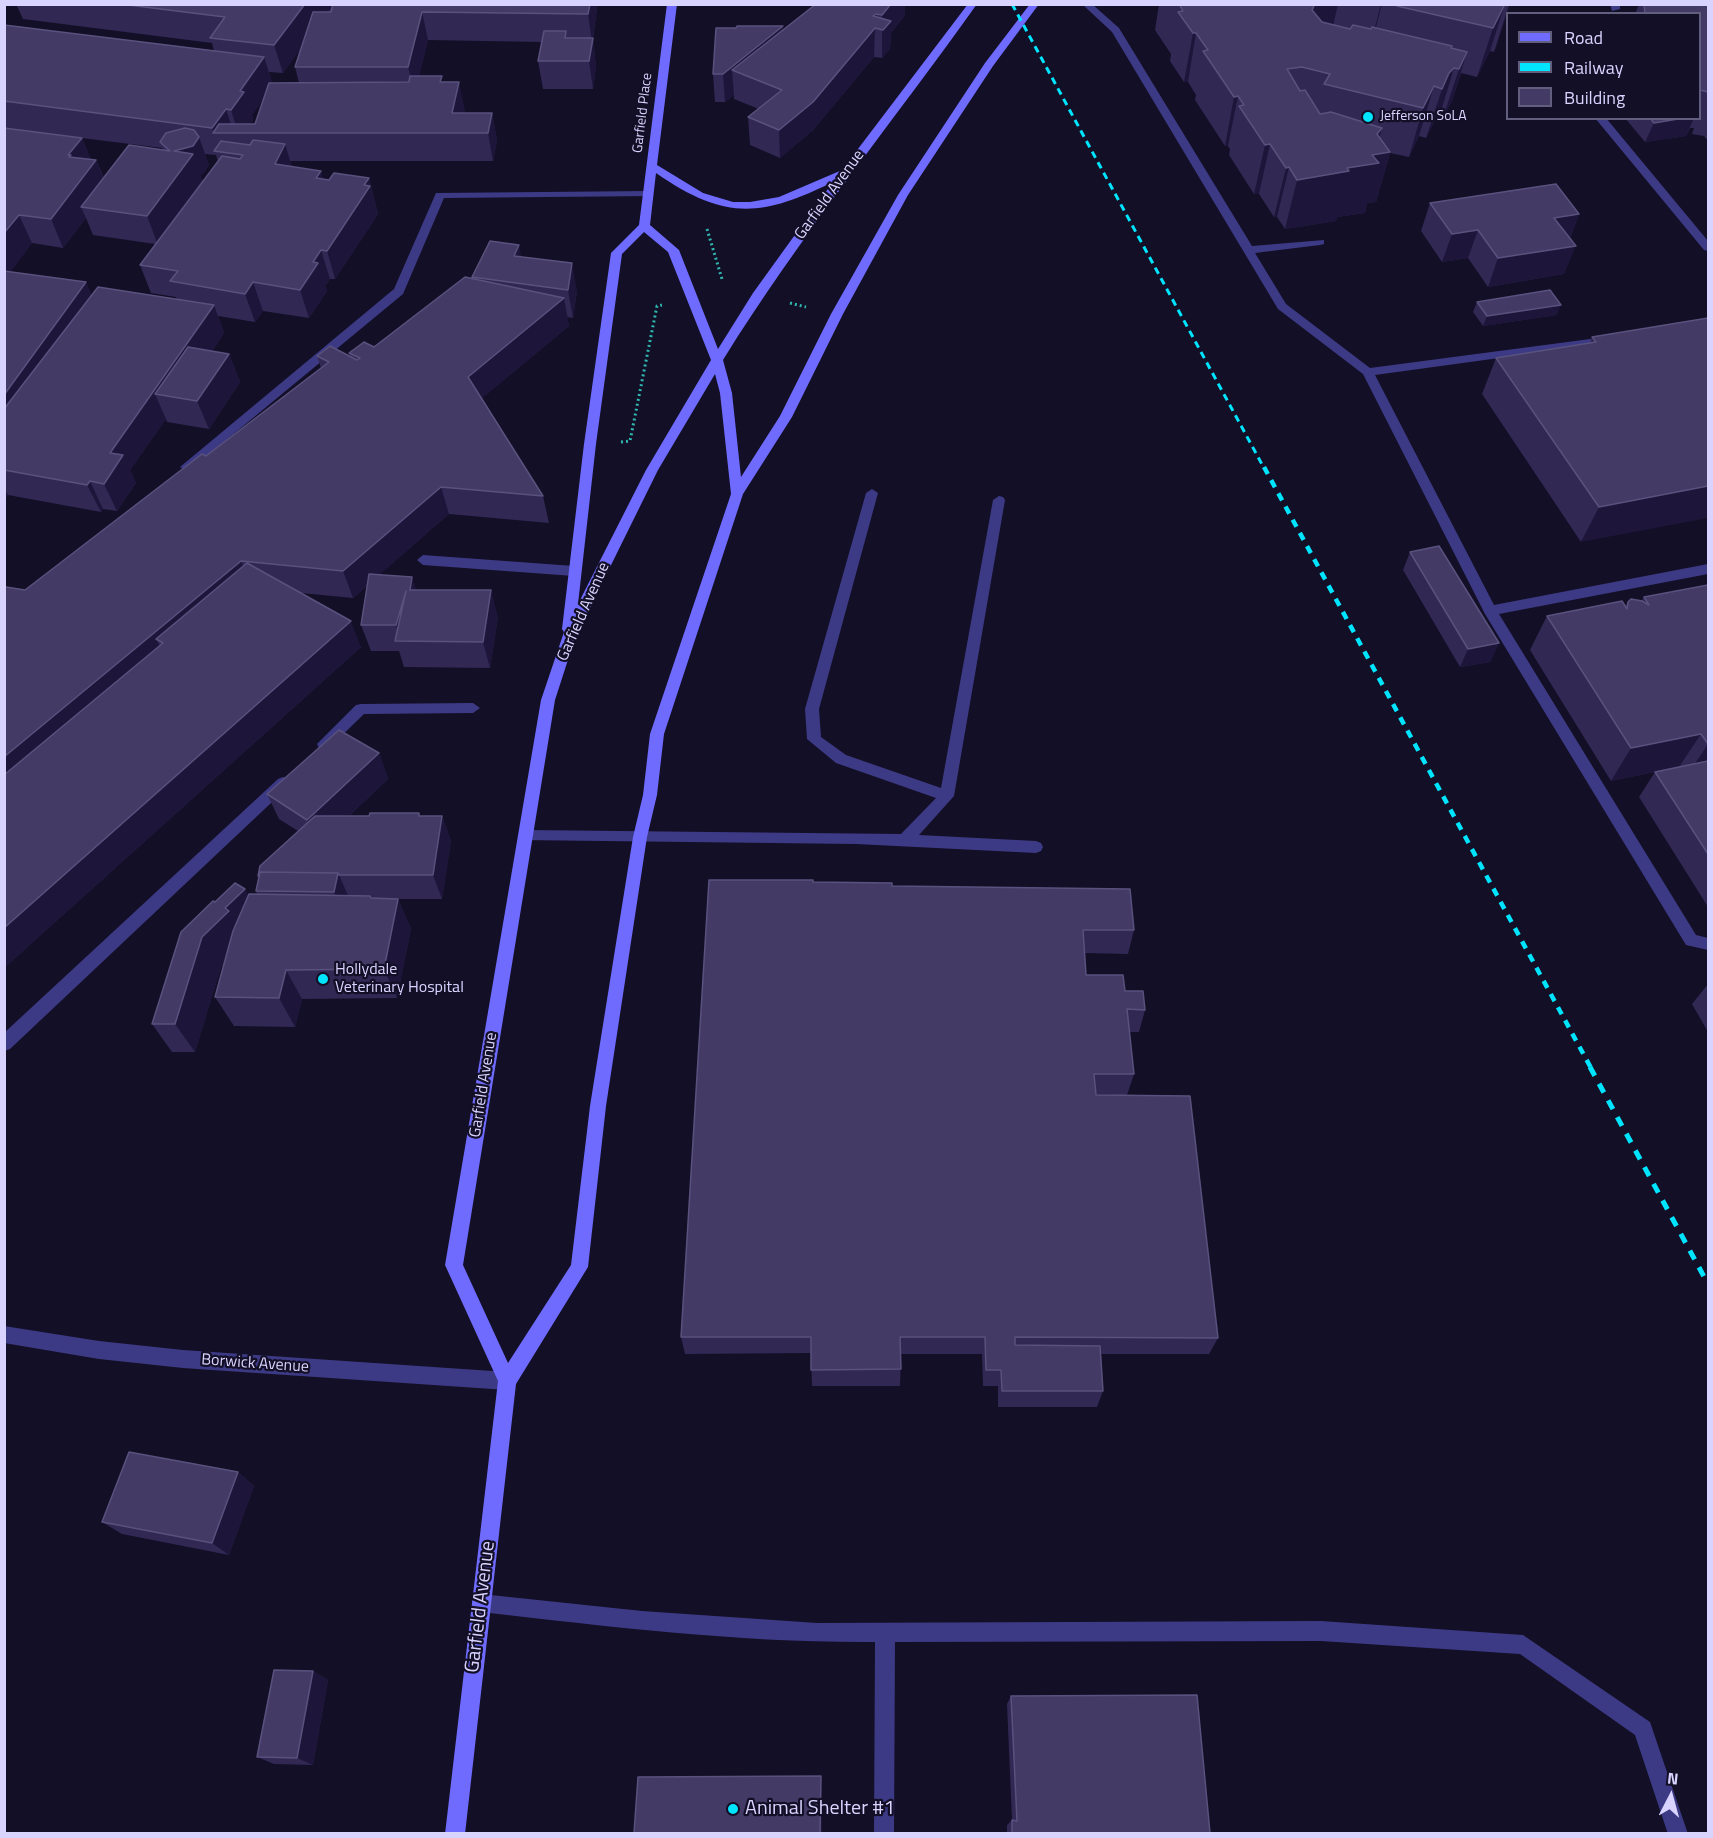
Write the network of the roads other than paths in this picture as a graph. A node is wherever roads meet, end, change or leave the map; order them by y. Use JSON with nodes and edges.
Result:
{"nodes":[{"id":1,"x":672,"y":4,"type":"edge"},
{"id":2,"x":973,"y":4,"type":"edge"},
{"id":3,"x":1035,"y":4,"type":"edge"},
{"id":4,"x":1086,"y":4,"type":"edge"},
{"id":5,"x":1602,"y":120,"type":"edge"},
{"id":6,"x":652,"y":166,"type":"junction"},
{"id":7,"x":846,"y":172,"type":"junction"},
{"id":8,"x":648,"y":194,"type":"junction"},
{"id":9,"x":644,"y":226,"type":"junction"},
{"id":10,"x":1320,"y":242,"type":"dead end"},
{"id":11,"x":1708,"y":248,"type":"edge"},
{"id":12,"x":1248,"y":250,"type":"junction"},
{"id":13,"x":1626,"y":337,"type":"edge"},
{"id":14,"x":717,"y":360,"type":"junction"},
{"id":15,"x":1368,"y":372,"type":"junction"},
{"id":16,"x":179,"y":473,"type":"edge"},
{"id":17,"x":872,"y":493,"type":"dead end"},
{"id":18,"x":737,"y":494,"type":"junction"},
{"id":19,"x":999,"y":500,"type":"dead end"},
{"id":20,"x":423,"y":560,"type":"dead end"},
{"id":21,"x":1708,"y":569,"type":"edge"},
{"id":22,"x":574,"y":571,"type":"junction"},
{"id":23,"x":1490,"y":611,"type":"junction"},
{"id":24,"x":568,"y":638,"type":"junction"},
{"id":25,"x":473,"y":708,"type":"dead end"},
{"id":26,"x":309,"y":758,"type":"edge"},
{"id":27,"x":292,"y":775,"type":"edge"},
{"id":28,"x":947,"y":796,"type":"junction"},
{"id":29,"x":525,"y":836,"type":"junction"},
{"id":30,"x":640,"y":837,"type":"junction"},
{"id":31,"x":904,"y":840,"type":"junction"},
{"id":32,"x":1036,"y":847,"type":"dead end"},
{"id":33,"x":1708,"y":944,"type":"edge"},
{"id":34,"x":4,"y":1044,"type":"edge"},
{"id":35,"x":4,"y":1334,"type":"edge"},
{"id":36,"x":507,"y":1382,"type":"junction"},
{"id":37,"x":482,"y":1603,"type":"junction"},
{"id":38,"x":885,"y":1632,"type":"junction"},
{"id":39,"x":455,"y":1833,"type":"edge"},
{"id":40,"x":884,"y":1833,"type":"edge"},
{"id":41,"x":1678,"y":1833,"type":"edge"}],
"edges":[{"from":1,"to":6,"type":"main road","name":"Garfield Place"},
{"from":2,"to":7,"type":"main road","name":"Garfield Avenue"},
{"from":3,"to":18,"type":"main road","name":"Garfield Avenue"},
{"from":4,"to":12,"type":"street"},
{"from":5,"to":11,"type":"street"},
{"from":6,"to":7,"type":"main road"},
{"from":6,"to":8,"type":"main road","name":"Garfield Place"},
{"from":7,"to":14,"type":"main road","name":"Garfield Avenue"},
{"from":8,"to":9,"type":"main road","name":"Garfield Place"},
{"from":8,"to":16,"type":"street"},
{"from":9,"to":14,"type":"main road"},
{"from":9,"to":22,"type":"main road"},
{"from":10,"to":12,"type":"street"},
{"from":12,"to":15,"type":"street"},
{"from":13,"to":15,"type":"street"},
{"from":14,"to":18,"type":"main road"},
{"from":14,"to":24,"type":"main road","name":"Garfield Avenue"},
{"from":15,"to":23,"type":"street"},
{"from":17,"to":28,"type":"street"},
{"from":18,"to":30,"type":"main road","name":"Garfield Avenue"},
{"from":19,"to":28,"type":"street"},
{"from":20,"to":22,"type":"street"},
{"from":21,"to":23,"type":"street"},
{"from":22,"to":24,"type":"main road"},
{"from":23,"to":33,"type":"street"},
{"from":24,"to":29,"type":"main road","name":"Garfield Avenue"},
{"from":25,"to":26,"type":"street"},
{"from":27,"to":34,"type":"street"},
{"from":28,"to":31,"type":"street"},
{"from":29,"to":30,"type":"street"},
{"from":29,"to":36,"type":"main road","name":"Garfield Avenue"},
{"from":30,"to":31,"type":"street"},
{"from":30,"to":36,"type":"main road","name":"Garfield Avenue"},
{"from":31,"to":32,"type":"street"},
{"from":35,"to":36,"type":"street","name":"Borwick Avenue"},
{"from":36,"to":37,"type":"main road","name":"Garfield Avenue"},
{"from":37,"to":38,"type":"street"},
{"from":37,"to":39,"type":"main road","name":"Garfield Avenue"},
{"from":38,"to":40,"type":"street"},
{"from":38,"to":41,"type":"street"}]}
